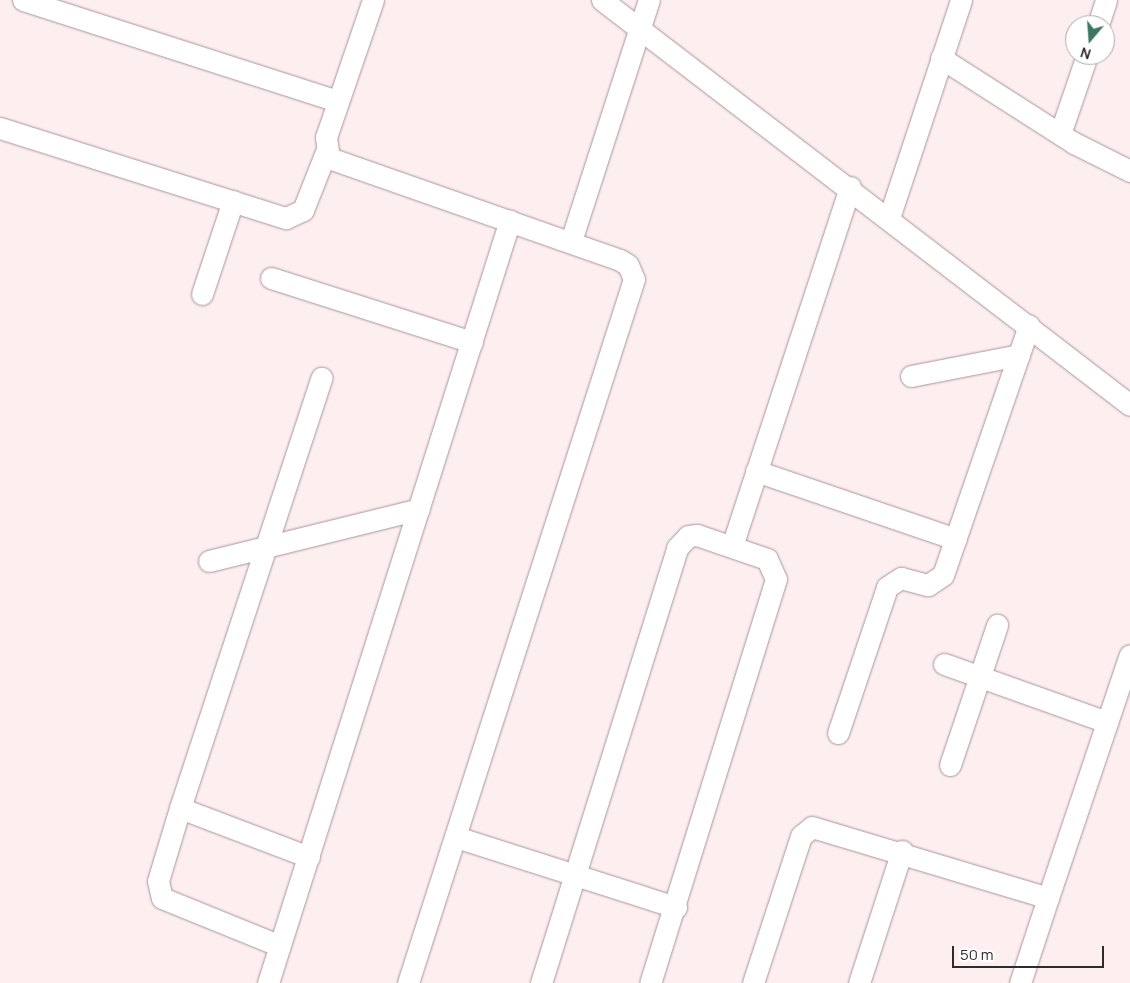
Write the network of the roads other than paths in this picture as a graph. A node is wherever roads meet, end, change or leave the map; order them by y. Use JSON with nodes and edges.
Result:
{"nodes":[{"id":1,"x":23,"y":0,"type":"edge"},
{"id":2,"x":373,"y":0,"type":"edge"},
{"id":3,"x":602,"y":0,"type":"edge"},
{"id":4,"x":649,"y":0,"type":"edge"},
{"id":5,"x":961,"y":0,"type":"edge"},
{"id":6,"x":1106,"y":0,"type":"edge"},
{"id":7,"x":1101,"y":15,"type":"edge"},
{"id":8,"x":639,"y":28,"type":"junction"},
{"id":9,"x":942,"y":58,"type":"junction"},
{"id":10,"x":1084,"y":65,"type":"edge"},
{"id":11,"x":338,"y":101,"type":"junction"},
{"id":12,"x":0,"y":128,"type":"edge"},
{"id":13,"x":1060,"y":134,"type":"junction"},
{"id":14,"x":326,"y":152,"type":"junction"},
{"id":15,"x":1130,"y":171,"type":"edge"},
{"id":16,"x":850,"y":187,"type":"junction"},
{"id":17,"x":233,"y":201,"type":"junction"},
{"id":18,"x":889,"y":218,"type":"junction"},
{"id":19,"x":510,"y":220,"type":"junction"},
{"id":20,"x":571,"y":241,"type":"junction"},
{"id":21,"x":271,"y":278,"type":"dead end"},
{"id":22,"x":202,"y":294,"type":"dead end"},
{"id":23,"x":1029,"y":326,"type":"junction"},
{"id":24,"x":472,"y":342,"type":"junction"},
{"id":25,"x":1019,"y":355,"type":"junction"},
{"id":26,"x":911,"y":376,"type":"dead end"},
{"id":27,"x":321,"y":378,"type":"dead end"},
{"id":28,"x":1130,"y":405,"type":"edge"},
{"id":29,"x":756,"y":471,"type":"junction"},
{"id":30,"x":420,"y":509,"type":"junction"},
{"id":31,"x":956,"y":539,"type":"junction"},
{"id":32,"x":265,"y":545,"type":"junction"},
{"id":33,"x":732,"y":546,"type":"junction"},
{"id":34,"x":209,"y":562,"type":"dead end"},
{"id":35,"x":997,"y":626,"type":"dead end"},
{"id":36,"x":1130,"y":655,"type":"edge"},
{"id":37,"x":944,"y":664,"type":"dead end"},
{"id":38,"x":980,"y":677,"type":"junction"},
{"id":39,"x":1107,"y":722,"type":"junction"},
{"id":40,"x":838,"y":733,"type":"dead end"},
{"id":41,"x":950,"y":764,"type":"dead end"},
{"id":42,"x":180,"y":808,"type":"junction"},
{"id":43,"x":456,"y":837,"type":"junction"},
{"id":44,"x":902,"y":851,"type":"junction"},
{"id":45,"x":309,"y":857,"type":"junction"},
{"id":46,"x":574,"y":876,"type":"junction"},
{"id":47,"x":1048,"y":898,"type":"junction"},
{"id":48,"x":676,"y":907,"type":"junction"},
{"id":49,"x":280,"y":946,"type":"junction"},
{"id":50,"x":268,"y":983,"type":"edge"},
{"id":51,"x":408,"y":983,"type":"edge"},
{"id":52,"x":541,"y":983,"type":"edge"},
{"id":53,"x":650,"y":983,"type":"edge"},
{"id":54,"x":753,"y":983,"type":"edge"},
{"id":55,"x":860,"y":983,"type":"edge"},
{"id":56,"x":1020,"y":983,"type":"edge"}],
"edges":[{"from":1,"to":11,"type":"street"},
{"from":2,"to":11,"type":"street"},
{"from":3,"to":8,"type":"street"},
{"from":4,"to":8,"type":"street"},
{"from":5,"to":9,"type":"street"},
{"from":6,"to":7,"type":"street"},
{"from":8,"to":16,"type":"street"},
{"from":8,"to":20,"type":"street"},
{"from":9,"to":13,"type":"street"},
{"from":9,"to":18,"type":"street"},
{"from":10,"to":13,"type":"street"},
{"from":11,"to":14,"type":"street"},
{"from":12,"to":17,"type":"street"},
{"from":13,"to":15,"type":"street"},
{"from":14,"to":17,"type":"street"},
{"from":14,"to":19,"type":"street"},
{"from":16,"to":18,"type":"street"},
{"from":16,"to":29,"type":"street"},
{"from":17,"to":22,"type":"street"},
{"from":18,"to":23,"type":"street"},
{"from":19,"to":20,"type":"street"},
{"from":19,"to":24,"type":"street"},
{"from":20,"to":43,"type":"street"},
{"from":21,"to":24,"type":"street"},
{"from":23,"to":25,"type":"street"},
{"from":23,"to":28,"type":"street"},
{"from":24,"to":30,"type":"street"},
{"from":25,"to":26,"type":"street"},
{"from":25,"to":31,"type":"street"},
{"from":27,"to":32,"type":"street"},
{"from":29,"to":31,"type":"street"},
{"from":29,"to":33,"type":"street"},
{"from":30,"to":32,"type":"street"},
{"from":30,"to":45,"type":"street"},
{"from":31,"to":40,"type":"street"},
{"from":32,"to":34,"type":"street"},
{"from":32,"to":42,"type":"street"},
{"from":33,"to":46,"type":"street"},
{"from":33,"to":48,"type":"street"},
{"from":35,"to":38,"type":"street"},
{"from":36,"to":39,"type":"street"},
{"from":37,"to":38,"type":"street"},
{"from":38,"to":39,"type":"street"},
{"from":38,"to":41,"type":"street"},
{"from":39,"to":47,"type":"street"},
{"from":42,"to":45,"type":"street"},
{"from":42,"to":49,"type":"street"},
{"from":43,"to":46,"type":"street"},
{"from":43,"to":51,"type":"street"},
{"from":44,"to":47,"type":"street"},
{"from":44,"to":54,"type":"street"},
{"from":44,"to":55,"type":"street"},
{"from":45,"to":49,"type":"street"},
{"from":46,"to":48,"type":"street"},
{"from":46,"to":52,"type":"street"},
{"from":47,"to":56,"type":"street"},
{"from":48,"to":53,"type":"street"},
{"from":49,"to":50,"type":"street"}]}
